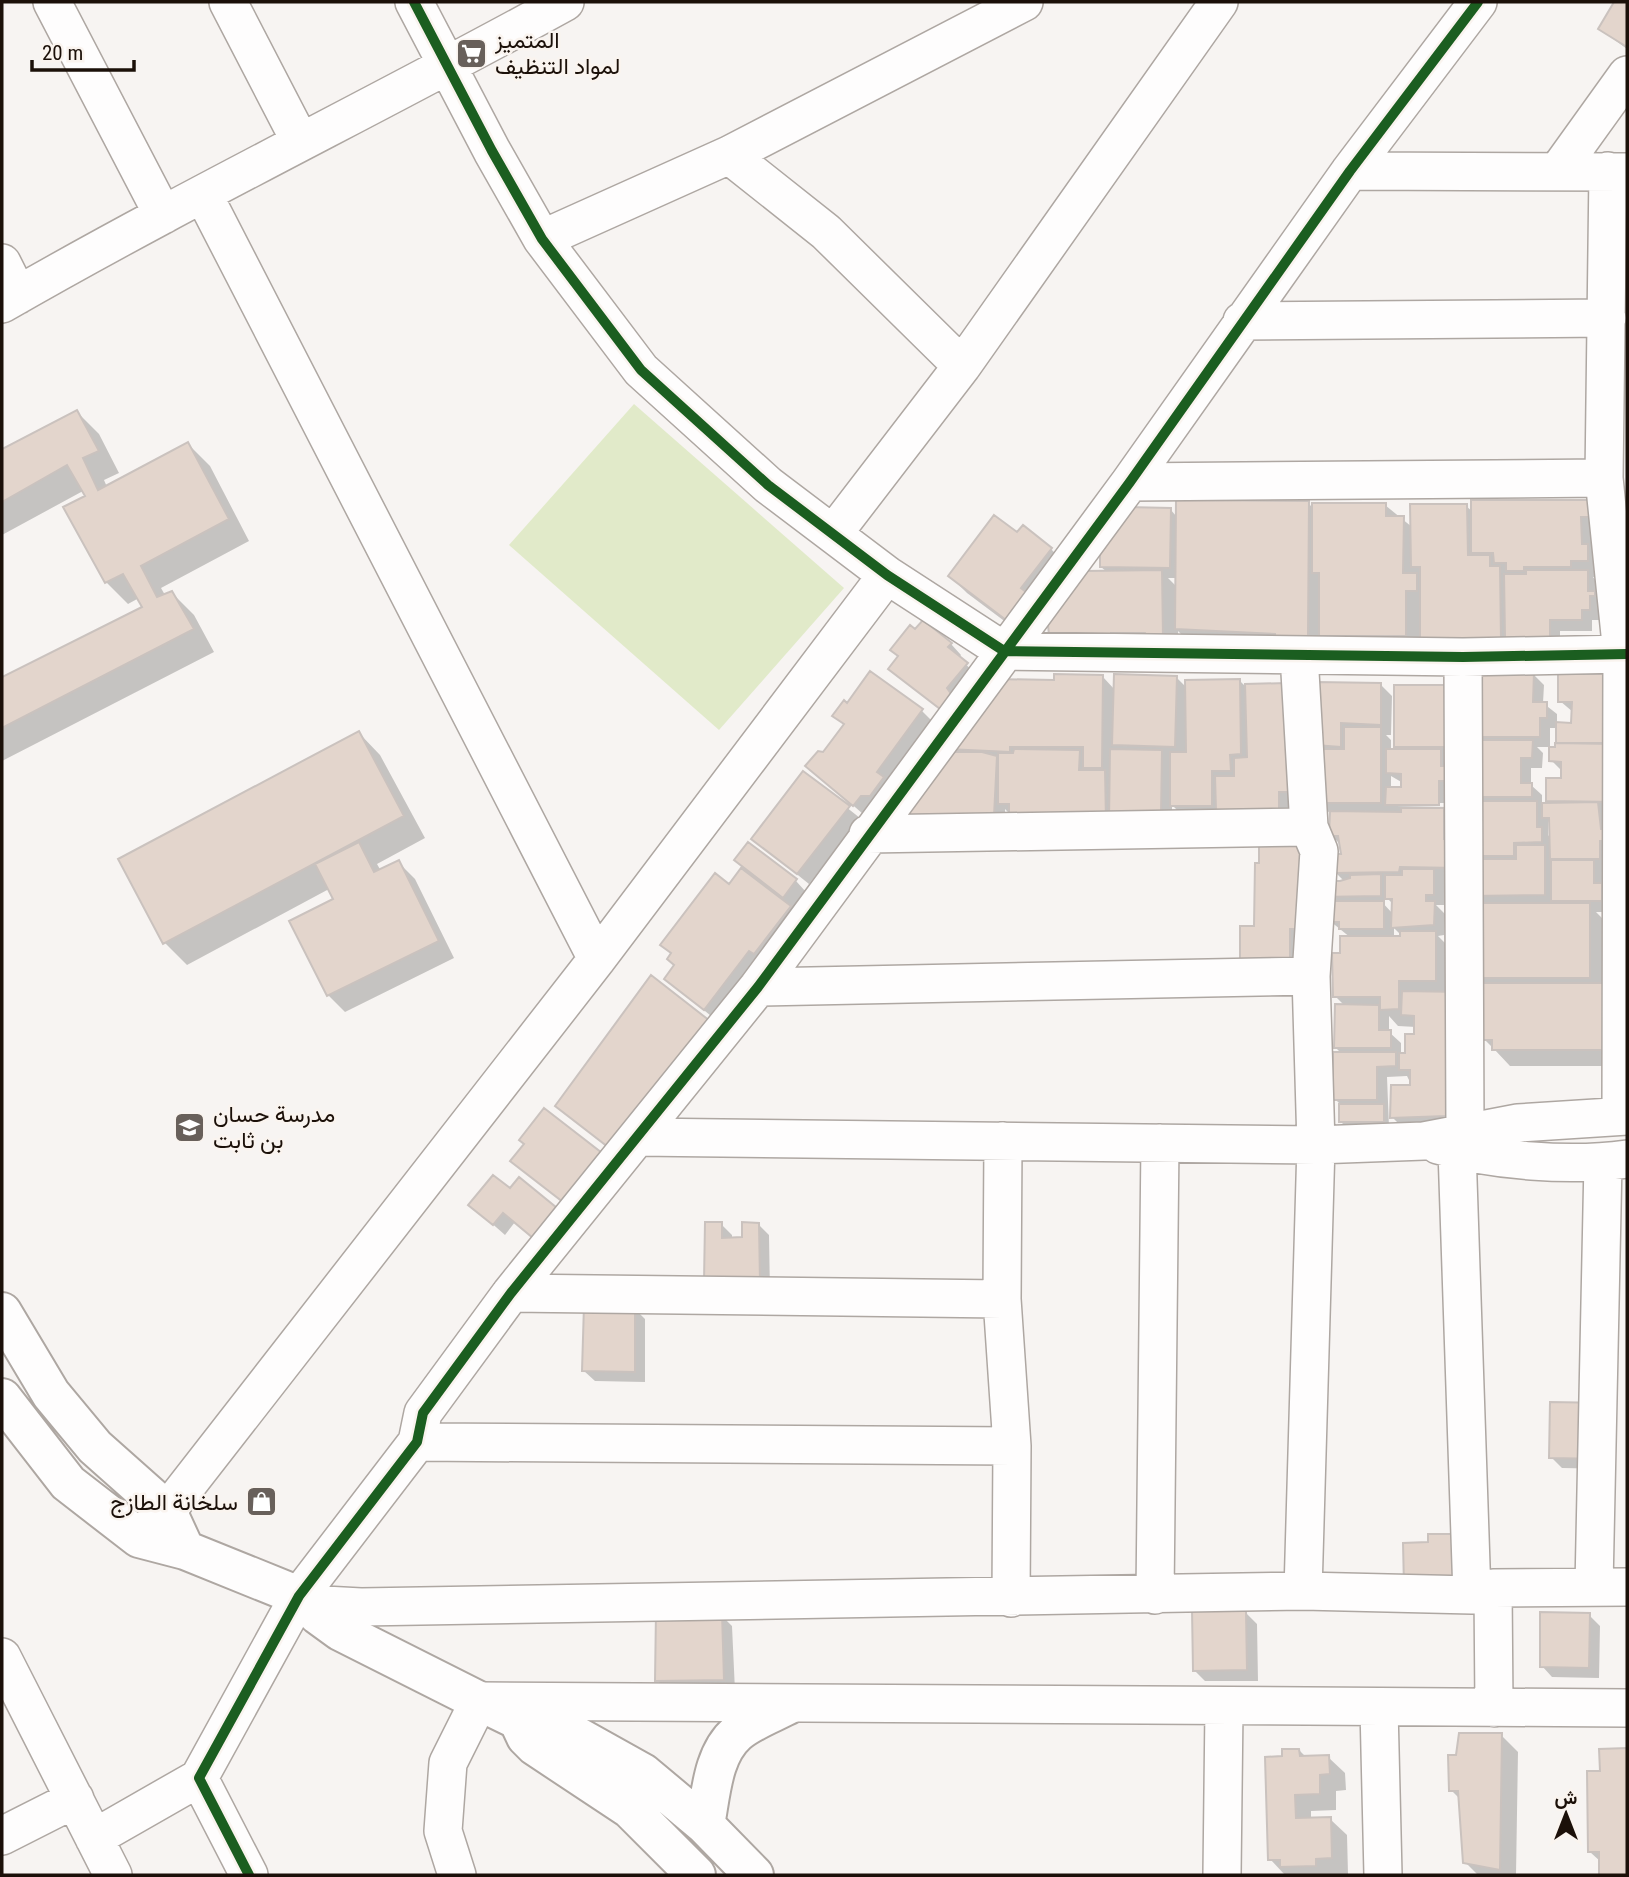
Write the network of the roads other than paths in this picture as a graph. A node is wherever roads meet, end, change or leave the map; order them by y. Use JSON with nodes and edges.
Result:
{"nodes":[{"id":1,"x":52,"y":2,"type":"edge"},
{"id":2,"x":228,"y":2,"type":"edge"},
{"id":3,"x":414,"y":2,"type":"edge"},
{"id":4,"x":565,"y":2,"type":"edge"},
{"id":5,"x":1024,"y":2,"type":"edge"},
{"id":6,"x":1219,"y":2,"type":"edge"},
{"id":7,"x":1478,"y":2,"type":"edge"},
{"id":8,"x":447,"y":67,"type":"junction"},
{"id":9,"x":1627,"y":75,"type":"edge"},
{"id":10,"x":300,"y":141,"type":"junction"},
{"id":11,"x":729,"y":155,"type":"junction"},
{"id":12,"x":1350,"y":171,"type":"junction"},
{"id":13,"x":1558,"y":171,"type":"junction"},
{"id":14,"x":1618,"y":172,"type":"edge"},
{"id":15,"x":203,"y":194,"type":"junction"},
{"id":16,"x":163,"y":215,"type":"junction"},
{"id":17,"x":542,"y":239,"type":"junction"},
{"id":18,"x":2,"y":262,"type":"edge"},
{"id":19,"x":10,"y":300,"type":"edge"},
{"id":20,"x":1607,"y":318,"type":"junction"},
{"id":21,"x":1242,"y":321,"type":"junction"},
{"id":22,"x":962,"y":366,"type":"junction"},
{"id":23,"x":1604,"y":478,"type":"junction"},
{"id":24,"x":1130,"y":482,"type":"junction"},
{"id":25,"x":833,"y":534,"type":"junction"},
{"id":26,"x":887,"y":575,"type":"junction"},
{"id":27,"x":1004,"y":651,"type":"junction"},
{"id":28,"x":1625,"y":654,"type":"edge"},
{"id":29,"x":1299,"y":655,"type":"junction"},
{"id":30,"x":1463,"y":657,"type":"junction"},
{"id":31,"x":1309,"y":827,"type":"junction"},
{"id":32,"x":869,"y":834,"type":"junction"},
{"id":33,"x":597,"y":959,"type":"junction"},
{"id":34,"x":1311,"y":976,"type":"junction"},
{"id":35,"x":758,"y":987,"type":"junction"},
{"id":36,"x":1624,"y":1116,"type":"edge"},
{"id":37,"x":638,"y":1138,"type":"junction"},
{"id":38,"x":1003,"y":1141,"type":"junction"},
{"id":39,"x":1448,"y":1141,"type":"junction"},
{"id":40,"x":1160,"y":1143,"type":"junction"},
{"id":41,"x":1316,"y":1145,"type":"junction"},
{"id":42,"x":1615,"y":1161,"type":"edge"},
{"id":43,"x":511,"y":1293,"type":"junction"},
{"id":44,"x":1002,"y":1298,"type":"junction"},
{"id":45,"x":2,"y":1312,"type":"edge"},
{"id":46,"x":2,"y":1398,"type":"edge"},
{"id":47,"x":417,"y":1442,"type":"junction"},
{"id":48,"x":1012,"y":1446,"type":"junction"},
{"id":49,"x":167,"y":1511,"type":"junction"},
{"id":50,"x":139,"y":1538,"type":"junction"},
{"id":51,"x":185,"y":1550,"type":"junction"},
{"id":52,"x":1611,"y":1586,"type":"edge"},
{"id":53,"x":1303,"y":1591,"type":"junction"},
{"id":54,"x":1483,"y":1592,"type":"junction"},
{"id":55,"x":1155,"y":1595,"type":"junction"},
{"id":56,"x":1011,"y":1598,"type":"junction"},
{"id":57,"x":302,"y":1600,"type":"junction"},
{"id":58,"x":2,"y":1657,"type":"edge"},
{"id":59,"x":479,"y":1701,"type":"junction"},
{"id":60,"x":790,"y":1704,"type":"junction"},
{"id":61,"x":1224,"y":1707,"type":"junction"},
{"id":62,"x":1379,"y":1707,"type":"junction"},
{"id":63,"x":1494,"y":1707,"type":"junction"},
{"id":64,"x":1627,"y":1708,"type":"edge"},
{"id":65,"x":518,"y":1720,"type":"junction"},
{"id":66,"x":199,"y":1779,"type":"junction"},
{"id":67,"x":75,"y":1799,"type":"junction"},
{"id":68,"x":705,"y":1825,"type":"junction"},
{"id":69,"x":2,"y":1836,"type":"edge"},
{"id":70,"x":94,"y":1838,"type":"junction"},
{"id":71,"x":113,"y":1875,"type":"edge"},
{"id":72,"x":249,"y":1875,"type":"edge"},
{"id":73,"x":457,"y":1875,"type":"edge"},
{"id":74,"x":696,"y":1875,"type":"edge"},
{"id":75,"x":754,"y":1875,"type":"edge"},
{"id":76,"x":1222,"y":1875,"type":"edge"},
{"id":77,"x":1383,"y":1875,"type":"edge"}],
"edges":[{"from":1,"to":16,"type":"street"},
{"from":2,"to":10,"type":"street"},
{"from":3,"to":8,"type":"street"},
{"from":4,"to":8,"type":"street"},
{"from":5,"to":11,"type":"street"},
{"from":6,"to":22,"type":"street"},
{"from":7,"to":12,"type":"street"},
{"from":8,"to":10,"type":"street"},
{"from":8,"to":17,"type":"street"},
{"from":9,"to":13,"type":"street"},
{"from":10,"to":15,"type":"street"},
{"from":11,"to":17,"type":"street"},
{"from":11,"to":22,"type":"street"},
{"from":12,"to":13,"type":"street"},
{"from":12,"to":21,"type":"street"},
{"from":13,"to":14,"type":"street"},
{"from":14,"to":20,"type":"street"},
{"from":15,"to":16,"type":"street"},
{"from":15,"to":33,"type":"street"},
{"from":16,"to":19,"type":"street"},
{"from":17,"to":25,"type":"street"},
{"from":18,"to":19,"type":"street"},
{"from":20,"to":21,"type":"street"},
{"from":20,"to":23,"type":"street"},
{"from":21,"to":24,"type":"street"},
{"from":22,"to":25,"type":"street"},
{"from":23,"to":24,"type":"street"},
{"from":23,"to":28,"type":"street"},
{"from":24,"to":27,"type":"street"},
{"from":25,"to":26,"type":"street"},
{"from":26,"to":27,"type":"street"},
{"from":26,"to":33,"type":"street"},
{"from":27,"to":29,"type":"street"},
{"from":27,"to":32,"type":"street"},
{"from":28,"to":30,"type":"street"},
{"from":28,"to":36,"type":"street"},
{"from":29,"to":30,"type":"street"},
{"from":29,"to":31,"type":"street"},
{"from":30,"to":39,"type":"street"},
{"from":31,"to":32,"type":"street"},
{"from":31,"to":34,"type":"street"},
{"from":32,"to":35,"type":"street"},
{"from":33,"to":49,"type":"street"},
{"from":34,"to":35,"type":"street"},
{"from":34,"to":41,"type":"street"},
{"from":35,"to":37,"type":"street"},
{"from":36,"to":39,"type":"street"},
{"from":37,"to":38,"type":"street"},
{"from":37,"to":43,"type":"street"},
{"from":38,"to":40,"type":"street"},
{"from":38,"to":44,"type":"street"},
{"from":39,"to":41,"type":"street"},
{"from":39,"to":42,"type":"street"},
{"from":39,"to":54,"type":"street"},
{"from":40,"to":41,"type":"street"},
{"from":40,"to":55,"type":"street"},
{"from":41,"to":53,"type":"street"},
{"from":42,"to":52,"type":"street"},
{"from":43,"to":44,"type":"street"},
{"from":43,"to":47,"type":"street"},
{"from":44,"to":48,"type":"street"},
{"from":45,"to":49,"type":"street"},
{"from":46,"to":50,"type":"street"},
{"from":47,"to":48,"type":"street"},
{"from":47,"to":57,"type":"street"},
{"from":48,"to":56,"type":"street"},
{"from":49,"to":50,"type":"street"},
{"from":49,"to":51,"type":"street"},
{"from":50,"to":51,"type":"street"},
{"from":51,"to":57,"type":"street"},
{"from":52,"to":54,"type":"street"},
{"from":53,"to":54,"type":"street"},
{"from":53,"to":55,"type":"street"},
{"from":54,"to":63,"type":"street"},
{"from":55,"to":56,"type":"street"},
{"from":56,"to":57,"type":"street"},
{"from":57,"to":59,"type":"street"},
{"from":57,"to":66,"type":"street"},
{"from":58,"to":67,"type":"street"},
{"from":59,"to":60,"type":"street"},
{"from":59,"to":65,"type":"street"},
{"from":59,"to":73,"type":"street"},
{"from":60,"to":61,"type":"street"},
{"from":60,"to":68,"type":"street"},
{"from":61,"to":62,"type":"street"},
{"from":61,"to":76,"type":"street"},
{"from":62,"to":63,"type":"street"},
{"from":62,"to":77,"type":"street"},
{"from":63,"to":64,"type":"street"},
{"from":65,"to":68,"type":"street"},
{"from":65,"to":74,"type":"street"},
{"from":66,"to":70,"type":"street"},
{"from":66,"to":72,"type":"street"},
{"from":67,"to":69,"type":"street"},
{"from":67,"to":70,"type":"street"},
{"from":68,"to":75,"type":"street"},
{"from":70,"to":71,"type":"street"}]}
